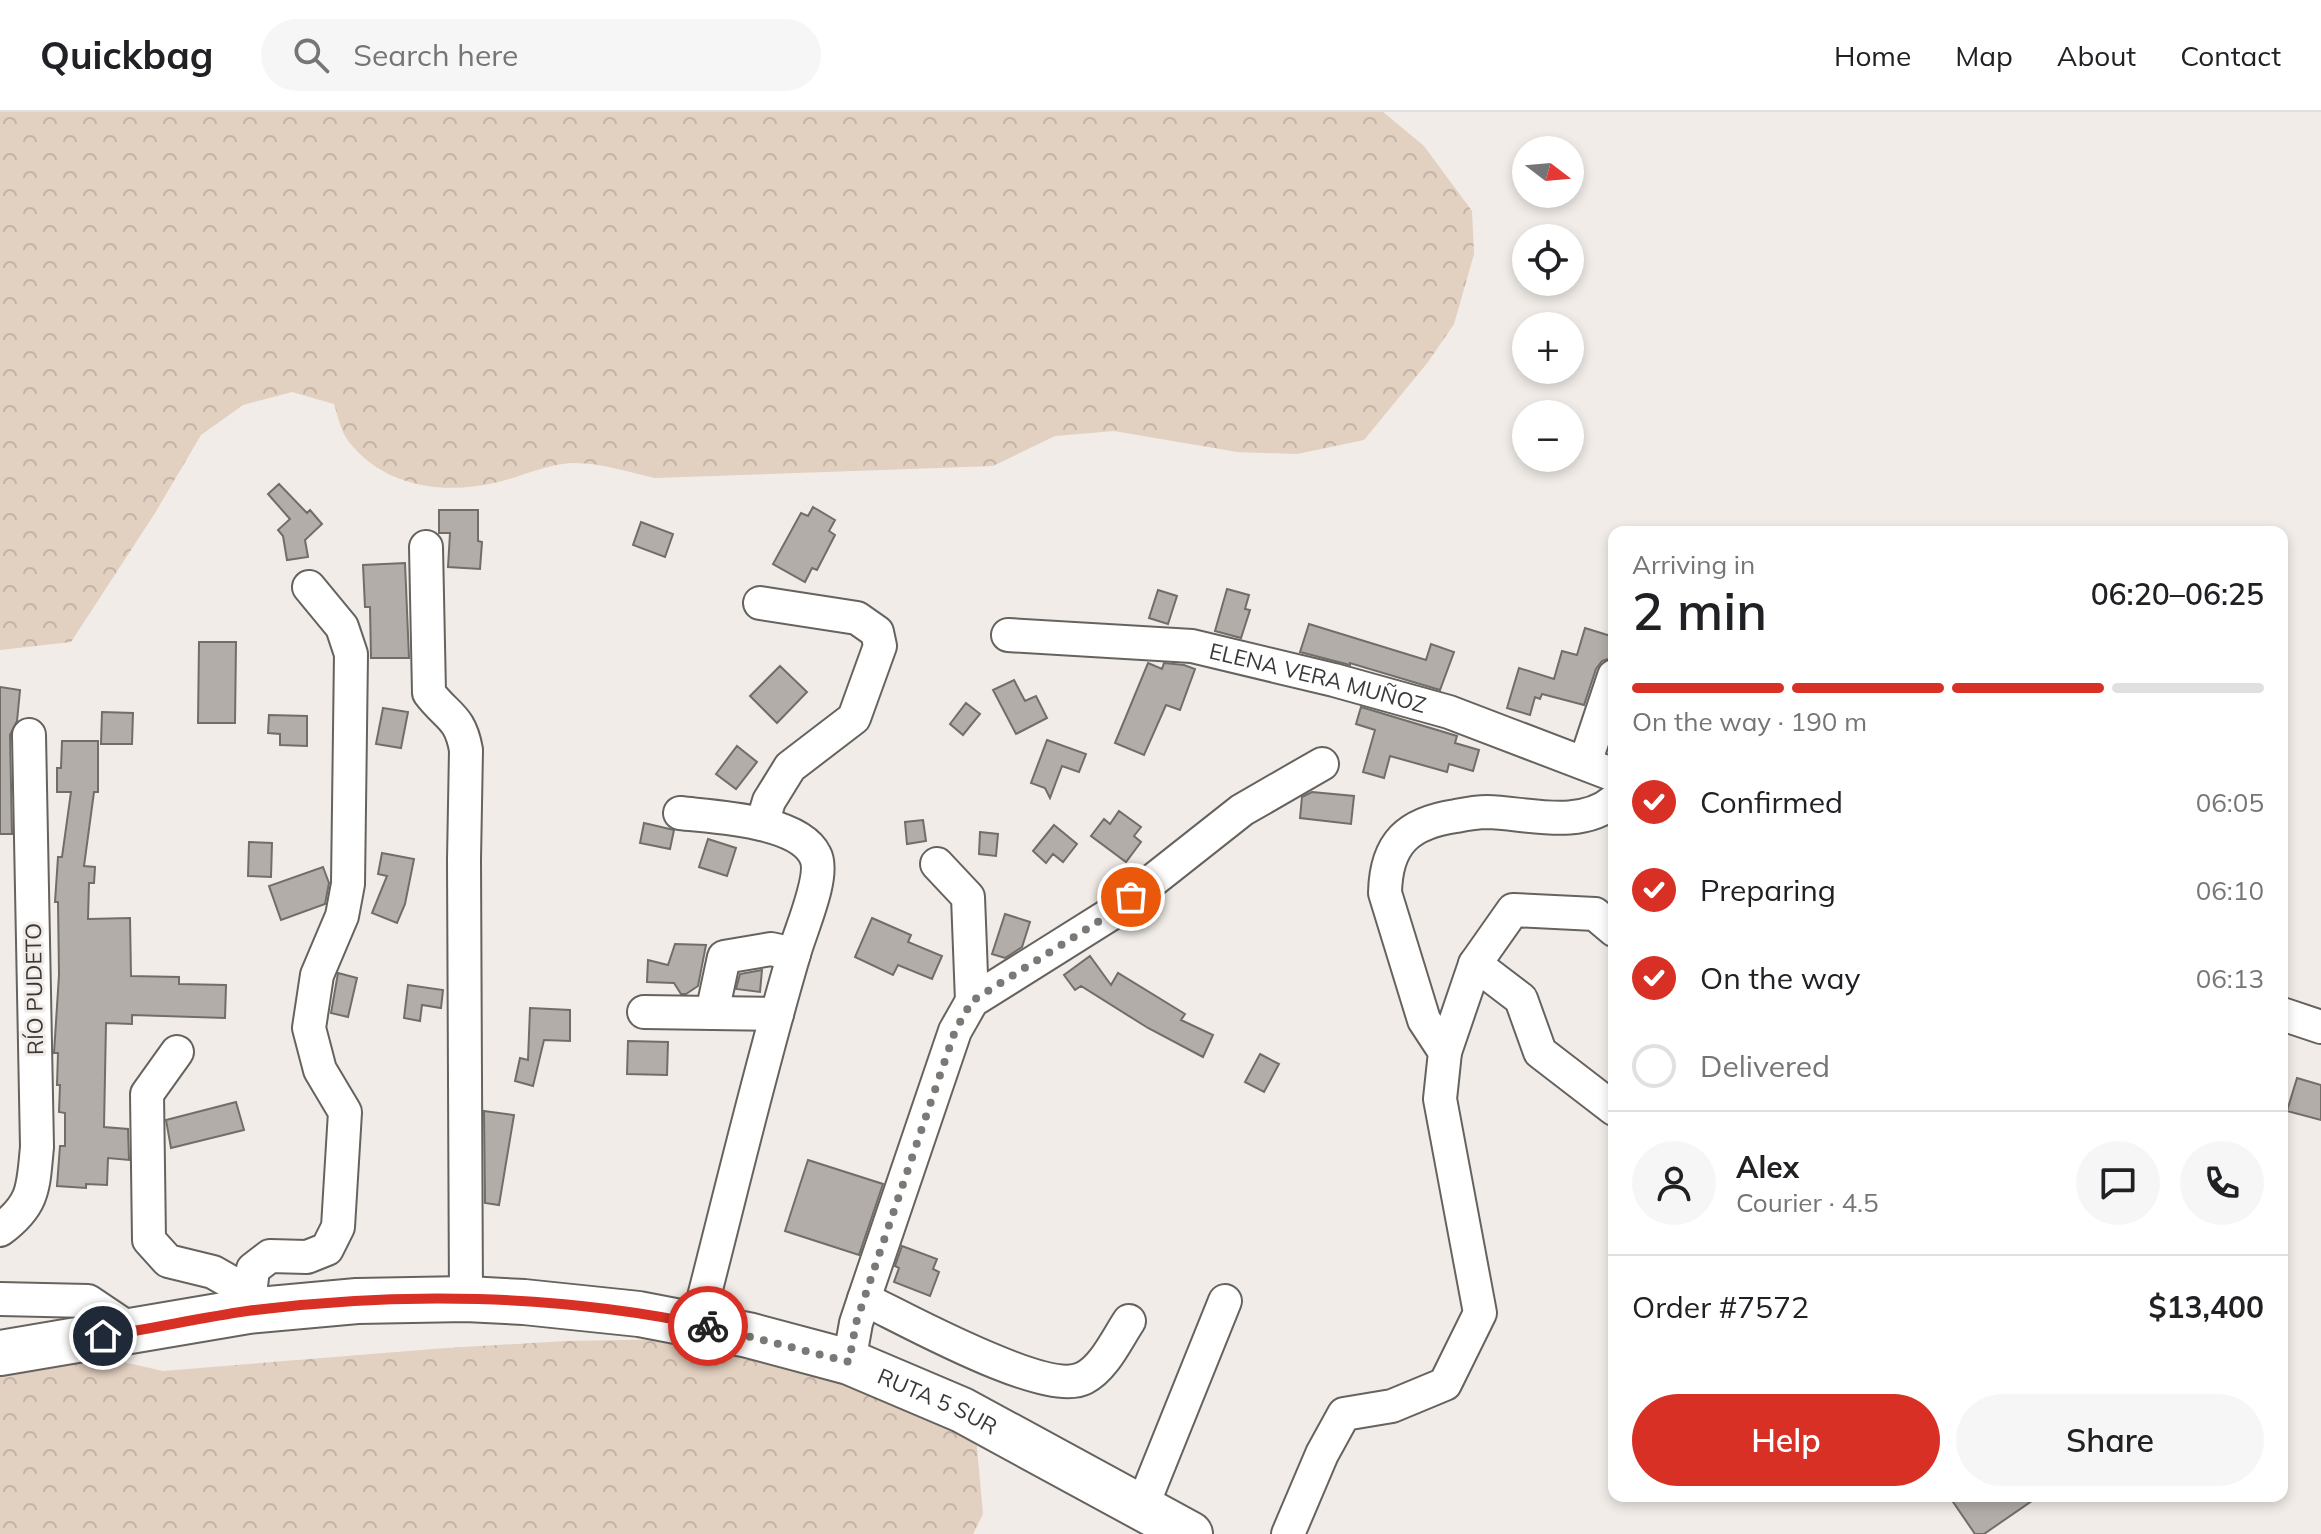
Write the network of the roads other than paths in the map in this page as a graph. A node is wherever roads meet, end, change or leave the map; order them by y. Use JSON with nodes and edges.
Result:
{"nodes":[{"id":1,"x":426,"y":547,"type":"dead end"},
{"id":2,"x":309,"y":587,"type":"dead end"},
{"id":3,"x":760,"y":603,"type":"dead end"},
{"id":4,"x":1008,"y":635,"type":"dead end"},
{"id":5,"x":1608,"y":713,"type":"edge"},
{"id":6,"x":29,"y":735,"type":"dead end"},
{"id":7,"x":1322,"y":764,"type":"dead end"},
{"id":8,"x":1599,"y":769,"type":"edge"},
{"id":9,"x":1608,"y":805,"type":"edge"},
{"id":10,"x":680,"y":813,"type":"dead end"},
{"id":11,"x":762,"y":824,"type":"junction"},
{"id":12,"x":937,"y":864,"type":"dead end"},
{"id":13,"x":1608,"y":925,"type":"edge"},
{"id":14,"x":794,"y":954,"type":"junction"},
{"id":15,"x":1475,"y":964,"type":"junction"},
{"id":16,"x":972,"y":1001,"type":"junction"},
{"id":17,"x":644,"y":1012,"type":"dead end"},
{"id":18,"x":712,"y":1013,"type":"junction"},
{"id":19,"x":777,"y":1014,"type":"junction"},
{"id":20,"x":2288,"y":1016,"type":"edge"},
{"id":21,"x":2321,"y":1027,"type":"edge"},
{"id":22,"x":177,"y":1052,"type":"dead end"},
{"id":23,"x":1445,"y":1052,"type":"junction"},
{"id":24,"x":1608,"y":1104,"type":"edge"},
{"id":25,"x":0,"y":1230,"type":"edge"},
{"id":26,"x":0,"y":1299,"type":"edge"},
{"id":27,"x":466,"y":1299,"type":"junction"},
{"id":28,"x":864,"y":1299,"type":"junction"},
{"id":29,"x":1225,"y":1301,"type":"dead end"},
{"id":30,"x":249,"y":1302,"type":"junction"},
{"id":31,"x":1129,"y":1321,"type":"dead end"},
{"id":32,"x":697,"y":1324,"type":"junction"},
{"id":33,"x":134,"y":1332,"type":"junction"},
{"id":34,"x":0,"y":1353,"type":"edge"},
{"id":35,"x":849,"y":1362,"type":"junction"},
{"id":36,"x":1142,"y":1507,"type":"junction"},
{"id":37,"x":1190,"y":1534,"type":"edge"},
{"id":38,"x":1288,"y":1534,"type":"edge"}],
"edges":[{"from":1,"to":27,"type":"street"},
{"from":2,"to":30,"type":"street"},
{"from":3,"to":11,"type":"street"},
{"from":4,"to":8,"type":"street","name":"ELENA VERA MUÑOZ"},
{"from":5,"to":8,"type":"street"},
{"from":6,"to":25,"type":"street","name":"RÍO PUDETO"},
{"from":7,"to":16,"type":"street"},
{"from":9,"to":23,"type":"street"},
{"from":10,"to":11,"type":"street"},
{"from":11,"to":14,"type":"street"},
{"from":12,"to":16,"type":"street"},
{"from":13,"to":15,"type":"street"},
{"from":14,"to":18,"type":"street"},
{"from":14,"to":19,"type":"street"},
{"from":15,"to":23,"type":"street"},
{"from":15,"to":24,"type":"street"},
{"from":16,"to":28,"type":"street"},
{"from":17,"to":18,"type":"street"},
{"from":18,"to":19,"type":"street"},
{"from":19,"to":32,"type":"street"},
{"from":20,"to":21,"type":"street"},
{"from":22,"to":30,"type":"street"},
{"from":23,"to":38,"type":"street"},
{"from":26,"to":33,"type":"street"},
{"from":27,"to":30,"type":"highway","name":"RUTA 5 SUR"},
{"from":27,"to":32,"type":"highway","name":"RUTA 5 SUR"},
{"from":28,"to":31,"type":"street"},
{"from":28,"to":35,"type":"street"},
{"from":29,"to":36,"type":"street"},
{"from":30,"to":33,"type":"highway","name":"RUTA 5 SUR"},
{"from":32,"to":35,"type":"highway","name":"RUTA 5 SUR"},
{"from":33,"to":34,"type":"highway","name":"RUTA 5 SUR"},
{"from":35,"to":36,"type":"highway","name":"RUTA 5 SUR"},
{"from":36,"to":37,"type":"highway","name":"RUTA 5 SUR"}]}
